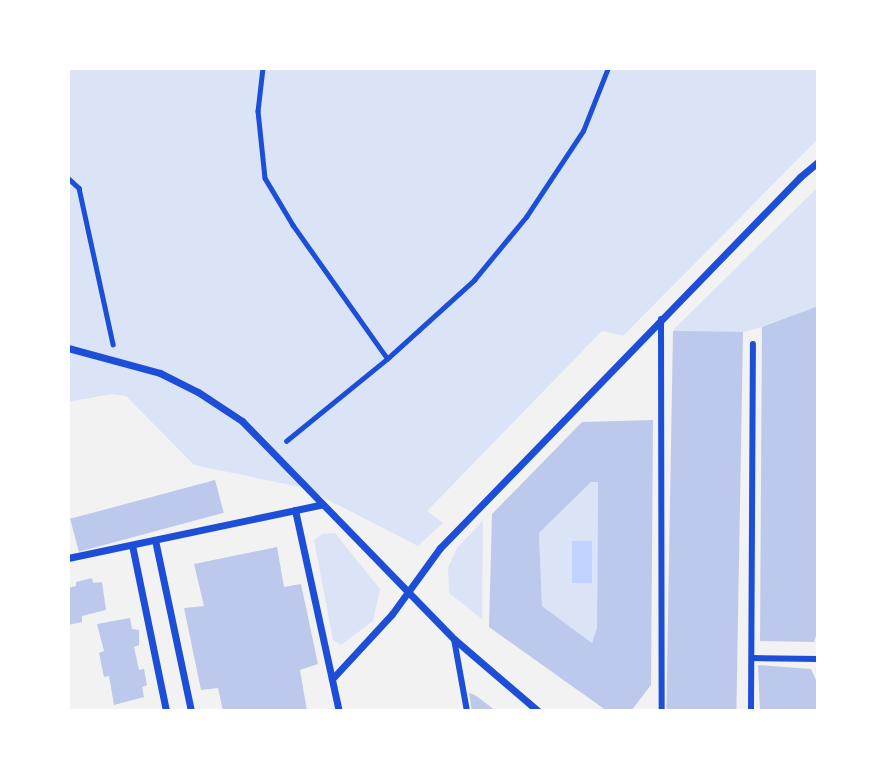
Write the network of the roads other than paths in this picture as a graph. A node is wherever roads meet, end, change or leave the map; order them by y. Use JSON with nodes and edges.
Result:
{"nodes":[{"id":1,"x":818,"y":162,"type":"edge"},
{"id":2,"x":661,"y":319,"type":"junction"},
{"id":3,"x":753,"y":344,"type":"dead end"},
{"id":4,"x":68,"y":348,"type":"edge"},
{"id":5,"x":320,"y":505,"type":"junction"},
{"id":6,"x":295,"y":510,"type":"junction"},
{"id":7,"x":155,"y":540,"type":"junction"},
{"id":8,"x":132,"y":545,"type":"junction"},
{"id":9,"x":68,"y":558,"type":"edge"},
{"id":10,"x":408,"y":593,"type":"junction"},
{"id":11,"x":454,"y":639,"type":"junction"},
{"id":12,"x":752,"y":658,"type":"junction"},
{"id":13,"x":818,"y":659,"type":"edge"},
{"id":14,"x":332,"y":679,"type":"junction"},
{"id":15,"x":166,"y":711,"type":"edge"},
{"id":16,"x":191,"y":711,"type":"edge"},
{"id":17,"x":339,"y":711,"type":"edge"},
{"id":18,"x":467,"y":711,"type":"edge"},
{"id":19,"x":538,"y":711,"type":"edge"},
{"id":20,"x":662,"y":711,"type":"edge"},
{"id":21,"x":751,"y":711,"type":"edge"}],
"edges":[{"from":1,"to":2,"type":"street"},
{"from":2,"to":10,"type":"street"},
{"from":2,"to":20,"type":"street"},
{"from":3,"to":12,"type":"street"},
{"from":4,"to":5,"type":"street"},
{"from":5,"to":6,"type":"street"},
{"from":5,"to":10,"type":"street"},
{"from":6,"to":7,"type":"street"},
{"from":6,"to":14,"type":"street"},
{"from":7,"to":8,"type":"street"},
{"from":7,"to":16,"type":"street"},
{"from":8,"to":9,"type":"street"},
{"from":8,"to":15,"type":"street"},
{"from":10,"to":11,"type":"street"},
{"from":10,"to":14,"type":"street"},
{"from":11,"to":18,"type":"street"},
{"from":11,"to":19,"type":"street"},
{"from":12,"to":13,"type":"street"},
{"from":12,"to":21,"type":"street"},
{"from":14,"to":17,"type":"street"}]}
